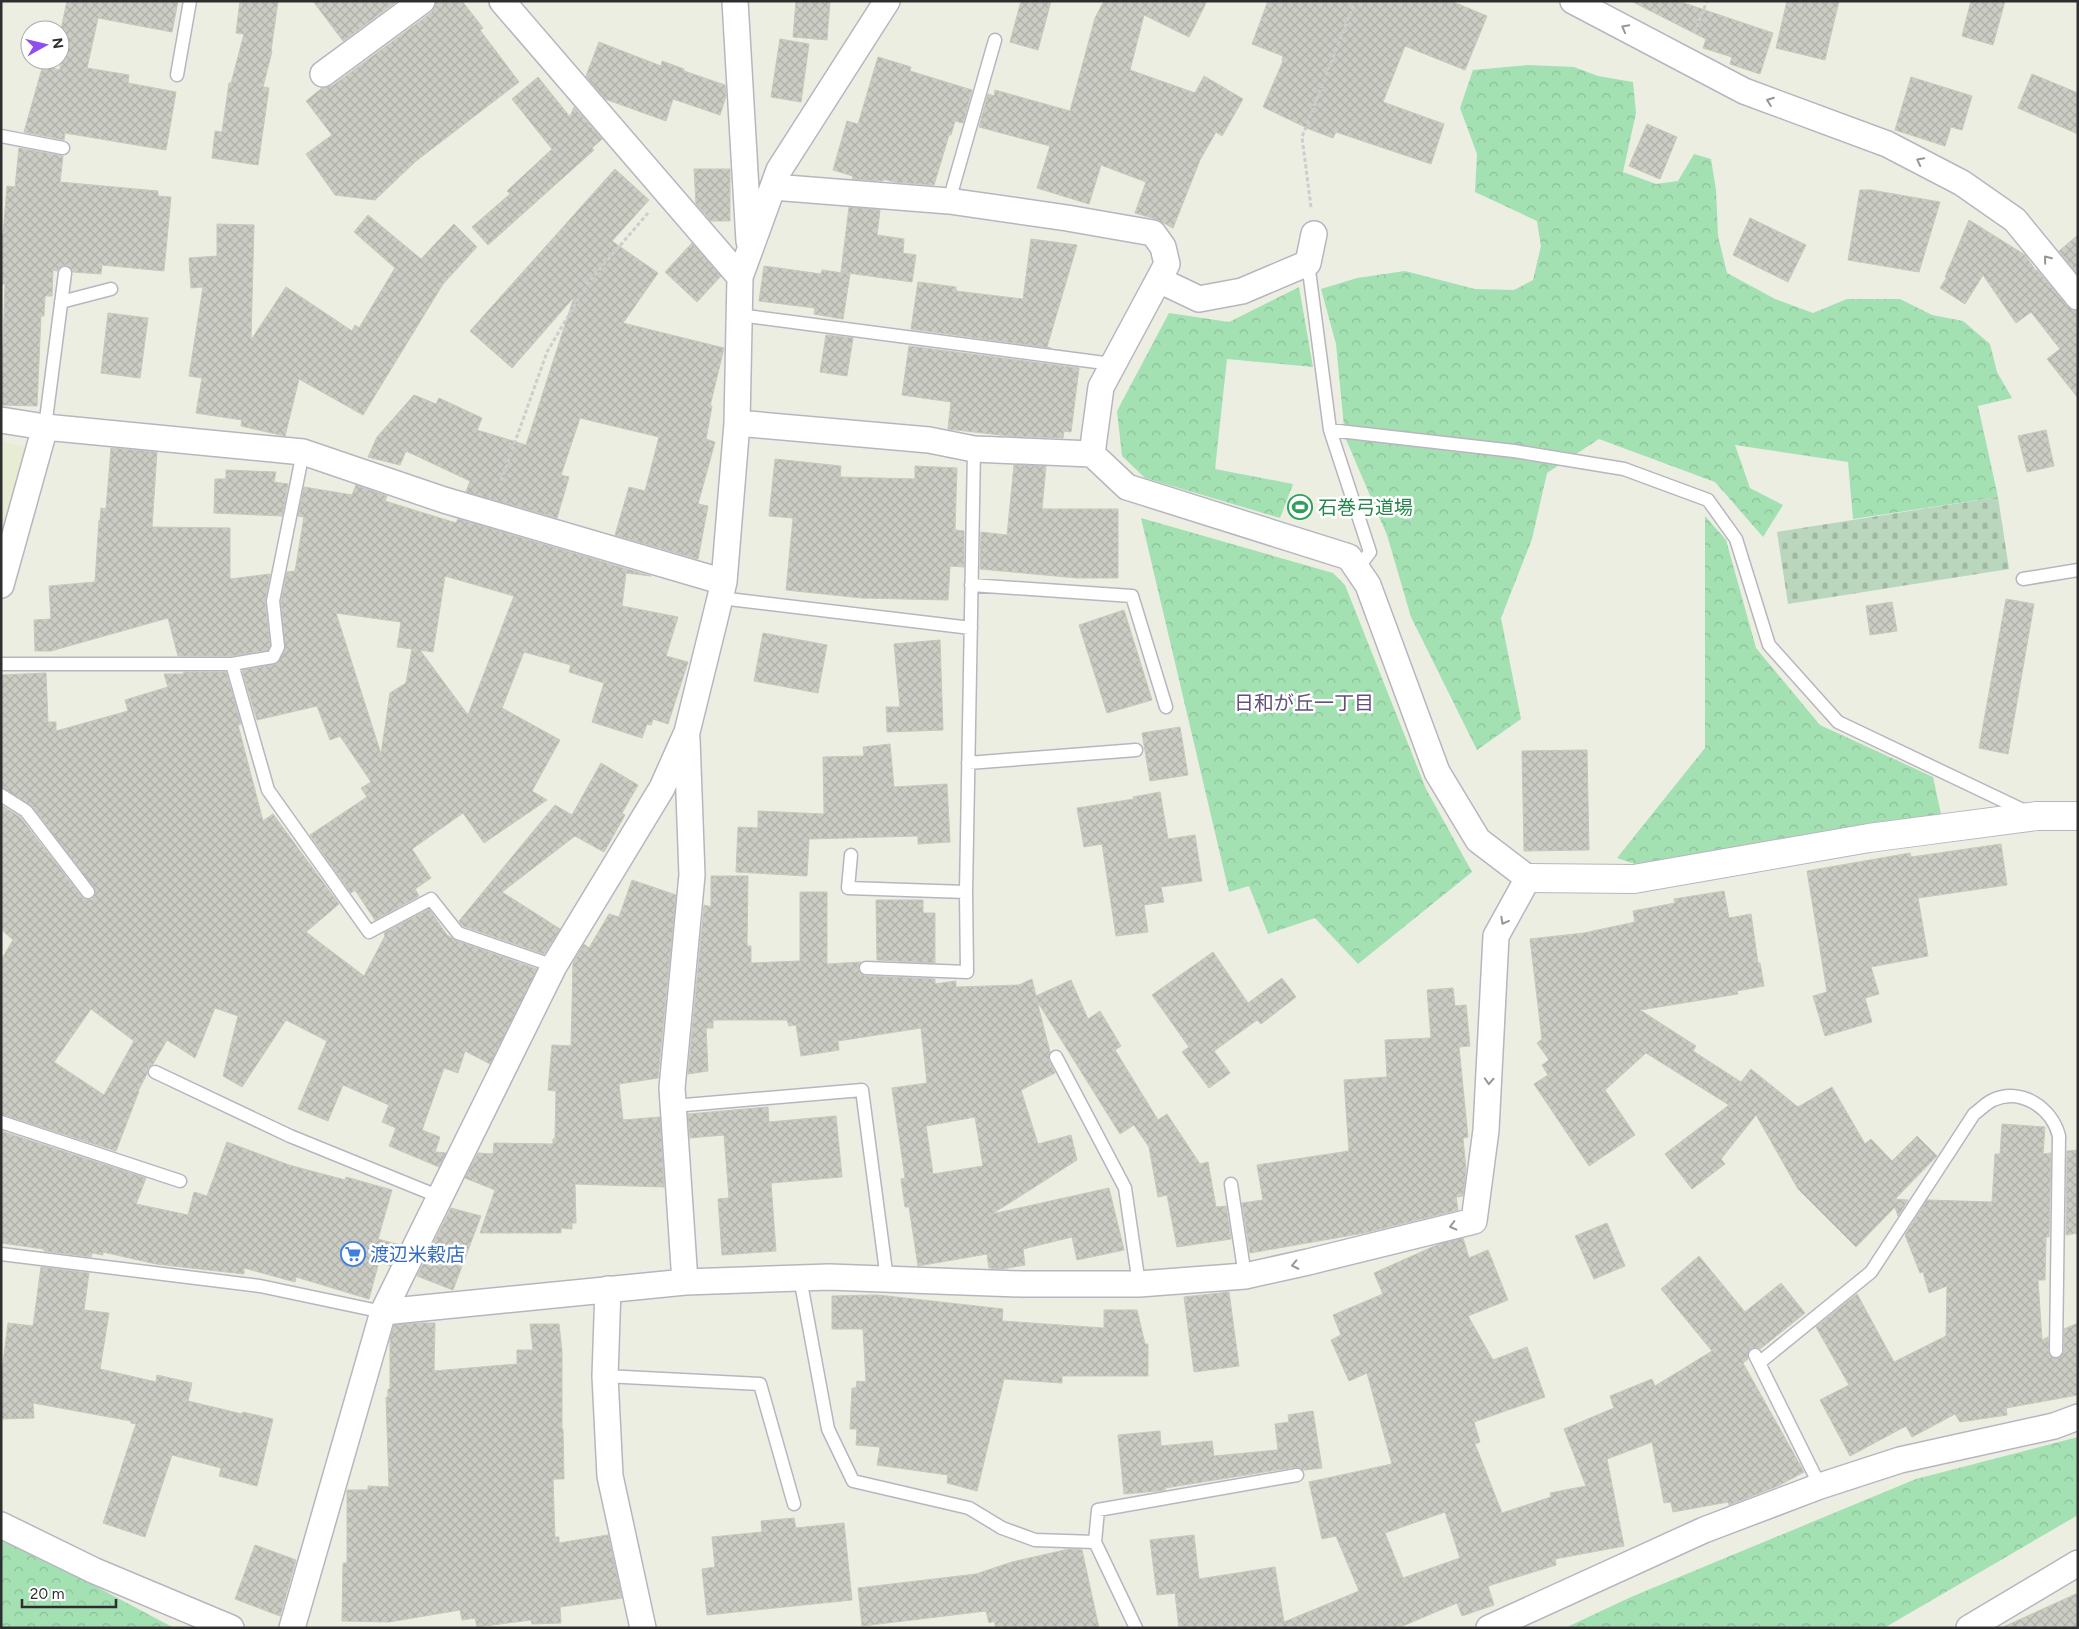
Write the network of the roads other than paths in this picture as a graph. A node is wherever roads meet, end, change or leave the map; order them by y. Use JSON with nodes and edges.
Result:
{"nodes":[{"id":1,"x":190,"y":1,"type":"edge"},
{"id":2,"x":422,"y":1,"type":"edge"},
{"id":3,"x":502,"y":1,"type":"edge"},
{"id":4,"x":735,"y":1,"type":"edge"},
{"id":5,"x":886,"y":1,"type":"edge"},
{"id":6,"x":1574,"y":1,"type":"edge"},
{"id":7,"x":995,"y":40,"type":"dead end"},
{"id":8,"x":323,"y":74,"type":"dead end"},
{"id":9,"x":177,"y":75,"type":"dead end"},
{"id":10,"x":1,"y":136,"type":"edge"},
{"id":11,"x":63,"y":148,"type":"dead end"},
{"id":12,"x":773,"y":187,"type":"junction"},
{"id":13,"x":949,"y":201,"type":"junction"},
{"id":14,"x":1314,"y":234,"type":"road end"},
{"id":15,"x":750,"y":250,"type":"junction"},
{"id":16,"x":1308,"y":263,"type":"junction"},
{"id":17,"x":64,"y":273,"type":"dead end"},
{"id":18,"x":740,"y":277,"type":"junction"},
{"id":19,"x":1159,"y":280,"type":"junction"},
{"id":20,"x":112,"y":290,"type":"dead end"},
{"id":21,"x":2078,"y":297,"type":"edge"},
{"id":22,"x":61,"y":302,"type":"junction"},
{"id":23,"x":739,"y":316,"type":"junction"},
{"id":24,"x":1112,"y":364,"type":"junction"},
{"id":25,"x":1,"y":420,"type":"edge"},
{"id":26,"x":737,"y":423,"type":"junction"},
{"id":27,"x":45,"y":427,"type":"junction"},
{"id":28,"x":1330,"y":430,"type":"junction"},
{"id":29,"x":974,"y":449,"type":"junction"},
{"id":30,"x":303,"y":452,"type":"junction"},
{"id":31,"x":1092,"y":454,"type":"junction"},
{"id":32,"x":1357,"y":569,"type":"junction"},
{"id":33,"x":2078,"y":570,"type":"edge"},
{"id":34,"x":2023,"y":579,"type":"dead end"},
{"id":35,"x":1,"y":585,"type":"edge"},
{"id":36,"x":971,"y":585,"type":"junction"},
{"id":37,"x":722,"y":590,"type":"junction"},
{"id":38,"x":971,"y":628,"type":"junction"},
{"id":39,"x":1,"y":664,"type":"edge"},
{"id":40,"x":232,"y":664,"type":"junction"},
{"id":41,"x":1166,"y":707,"type":"dead end"},
{"id":42,"x":687,"y":732,"type":"junction"},
{"id":43,"x":1136,"y":750,"type":"dead end"},
{"id":44,"x":968,"y":763,"type":"junction"},
{"id":45,"x":1,"y":795,"type":"edge"},
{"id":46,"x":2036,"y":816,"type":"junction"},
{"id":47,"x":2078,"y":816,"type":"edge"},
{"id":48,"x":851,"y":855,"type":"dead end"},
{"id":49,"x":1528,"y":878,"type":"junction"},
{"id":50,"x":88,"y":892,"type":"dead end"},
{"id":51,"x":966,"y":892,"type":"junction"},
{"id":52,"x":554,"y":966,"type":"junction"},
{"id":53,"x":866,"y":968,"type":"dead end"},
{"id":54,"x":1056,"y":1057,"type":"dead end"},
{"id":55,"x":155,"y":1072,"type":"dead end"},
{"id":56,"x":673,"y":1106,"type":"junction"},
{"id":57,"x":1,"y":1122,"type":"edge"},
{"id":58,"x":180,"y":1181,"type":"dead end"},
{"id":59,"x":1231,"y":1184,"type":"dead end"},
{"id":60,"x":440,"y":1197,"type":"junction"},
{"id":61,"x":1,"y":1254,"type":"edge"},
{"id":62,"x":1245,"y":1276,"type":"junction"},
{"id":63,"x":800,"y":1278,"type":"junction"},
{"id":64,"x":887,"y":1279,"type":"junction"},
{"id":65,"x":685,"y":1282,"type":"junction"},
{"id":66,"x":1139,"y":1284,"type":"junction"},
{"id":67,"x":608,"y":1289,"type":"junction"},
{"id":68,"x":383,"y":1312,"type":"junction"},
{"id":69,"x":2056,"y":1351,"type":"dead end"},
{"id":70,"x":605,"y":1376,"type":"junction"},
{"id":71,"x":2078,"y":1417,"type":"edge"},
{"id":72,"x":1298,"y":1475,"type":"dead end"},
{"id":73,"x":1820,"y":1486,"type":"junction"},
{"id":74,"x":794,"y":1504,"type":"dead end"},
{"id":75,"x":1,"y":1525,"type":"edge"},
{"id":76,"x":1095,"y":1542,"type":"junction"},
{"id":77,"x":2078,"y":1563,"type":"edge"},
{"id":78,"x":231,"y":1628,"type":"edge"},
{"id":79,"x":292,"y":1628,"type":"edge"},
{"id":80,"x":644,"y":1628,"type":"edge"},
{"id":81,"x":1136,"y":1628,"type":"edge"},
{"id":82,"x":1489,"y":1628,"type":"edge"},
{"id":83,"x":1969,"y":1628,"type":"edge"}],
"edges":[{"from":1,"to":9,"type":"lane"},
{"from":2,"to":8,"type":"street"},
{"from":3,"to":18,"type":"street"},
{"from":4,"to":15,"type":"street"},
{"from":5,"to":12,"type":"street"},
{"from":21,"to":6,"type":"street","one_way":true},
{"from":7,"to":13,"type":"lane"},
{"from":10,"to":11,"type":"lane"},
{"from":12,"to":13,"type":"street"},
{"from":12,"to":15,"type":"street"},
{"from":13,"to":19,"type":"street"},
{"from":14,"to":16,"type":"street"},
{"from":15,"to":18,"type":"street"},
{"from":16,"to":19,"type":"street"},
{"from":16,"to":28,"type":"lane"},
{"from":17,"to":22,"type":"lane"},
{"from":18,"to":23,"type":"street"},
{"from":19,"to":24,"type":"street"},
{"from":20,"to":22,"type":"lane"},
{"from":22,"to":27,"type":"lane"},
{"from":23,"to":24,"type":"lane"},
{"from":23,"to":26,"type":"street"},
{"from":24,"to":31,"type":"street"},
{"from":25,"to":27,"type":"street"},
{"from":26,"to":29,"type":"street"},
{"from":26,"to":37,"type":"street"},
{"from":27,"to":30,"type":"street"},
{"from":27,"to":35,"type":"street"},
{"from":28,"to":32,"type":"lane"},
{"from":28,"to":46,"type":"lane"},
{"from":29,"to":31,"type":"street"},
{"from":29,"to":36,"type":"lane"},
{"from":30,"to":37,"type":"street"},
{"from":30,"to":40,"type":"lane"},
{"from":31,"to":32,"type":"street"},
{"from":32,"to":49,"type":"street"},
{"from":33,"to":34,"type":"lane"},
{"from":36,"to":38,"type":"lane"},
{"from":36,"to":41,"type":"lane"},
{"from":37,"to":38,"type":"lane"},
{"from":37,"to":42,"type":"street"},
{"from":38,"to":44,"type":"lane"},
{"from":39,"to":40,"type":"lane"},
{"from":40,"to":52,"type":"lane"},
{"from":42,"to":52,"type":"street"},
{"from":42,"to":56,"type":"street"},
{"from":43,"to":44,"type":"lane"},
{"from":44,"to":51,"type":"lane"},
{"from":45,"to":50,"type":"lane"},
{"from":46,"to":47,"type":"street"},
{"from":46,"to":49,"type":"street"},
{"from":48,"to":51,"type":"lane"},
{"from":49,"to":62,"type":"street","one_way":true},
{"from":51,"to":53,"type":"lane"},
{"from":52,"to":60,"type":"street"},
{"from":54,"to":66,"type":"lane"},
{"from":55,"to":60,"type":"lane"},
{"from":56,"to":64,"type":"lane"},
{"from":56,"to":65,"type":"street"},
{"from":57,"to":58,"type":"lane"},
{"from":59,"to":62,"type":"lane"},
{"from":60,"to":68,"type":"street"},
{"from":61,"to":68,"type":"lane"},
{"from":62,"to":66,"type":"street"},
{"from":63,"to":64,"type":"street"},
{"from":63,"to":65,"type":"street"},
{"from":63,"to":76,"type":"lane"},
{"from":64,"to":66,"type":"street"},
{"from":65,"to":67,"type":"street"},
{"from":67,"to":68,"type":"street"},
{"from":67,"to":70,"type":"street"},
{"from":68,"to":79,"type":"street"},
{"from":69,"to":73,"type":"lane"},
{"from":70,"to":74,"type":"lane"},
{"from":70,"to":80,"type":"street"},
{"from":71,"to":73,"type":"street"},
{"from":72,"to":76,"type":"lane"},
{"from":73,"to":82,"type":"street"},
{"from":75,"to":78,"type":"street"},
{"from":76,"to":81,"type":"lane"},
{"from":77,"to":83,"type":"street"}]}
